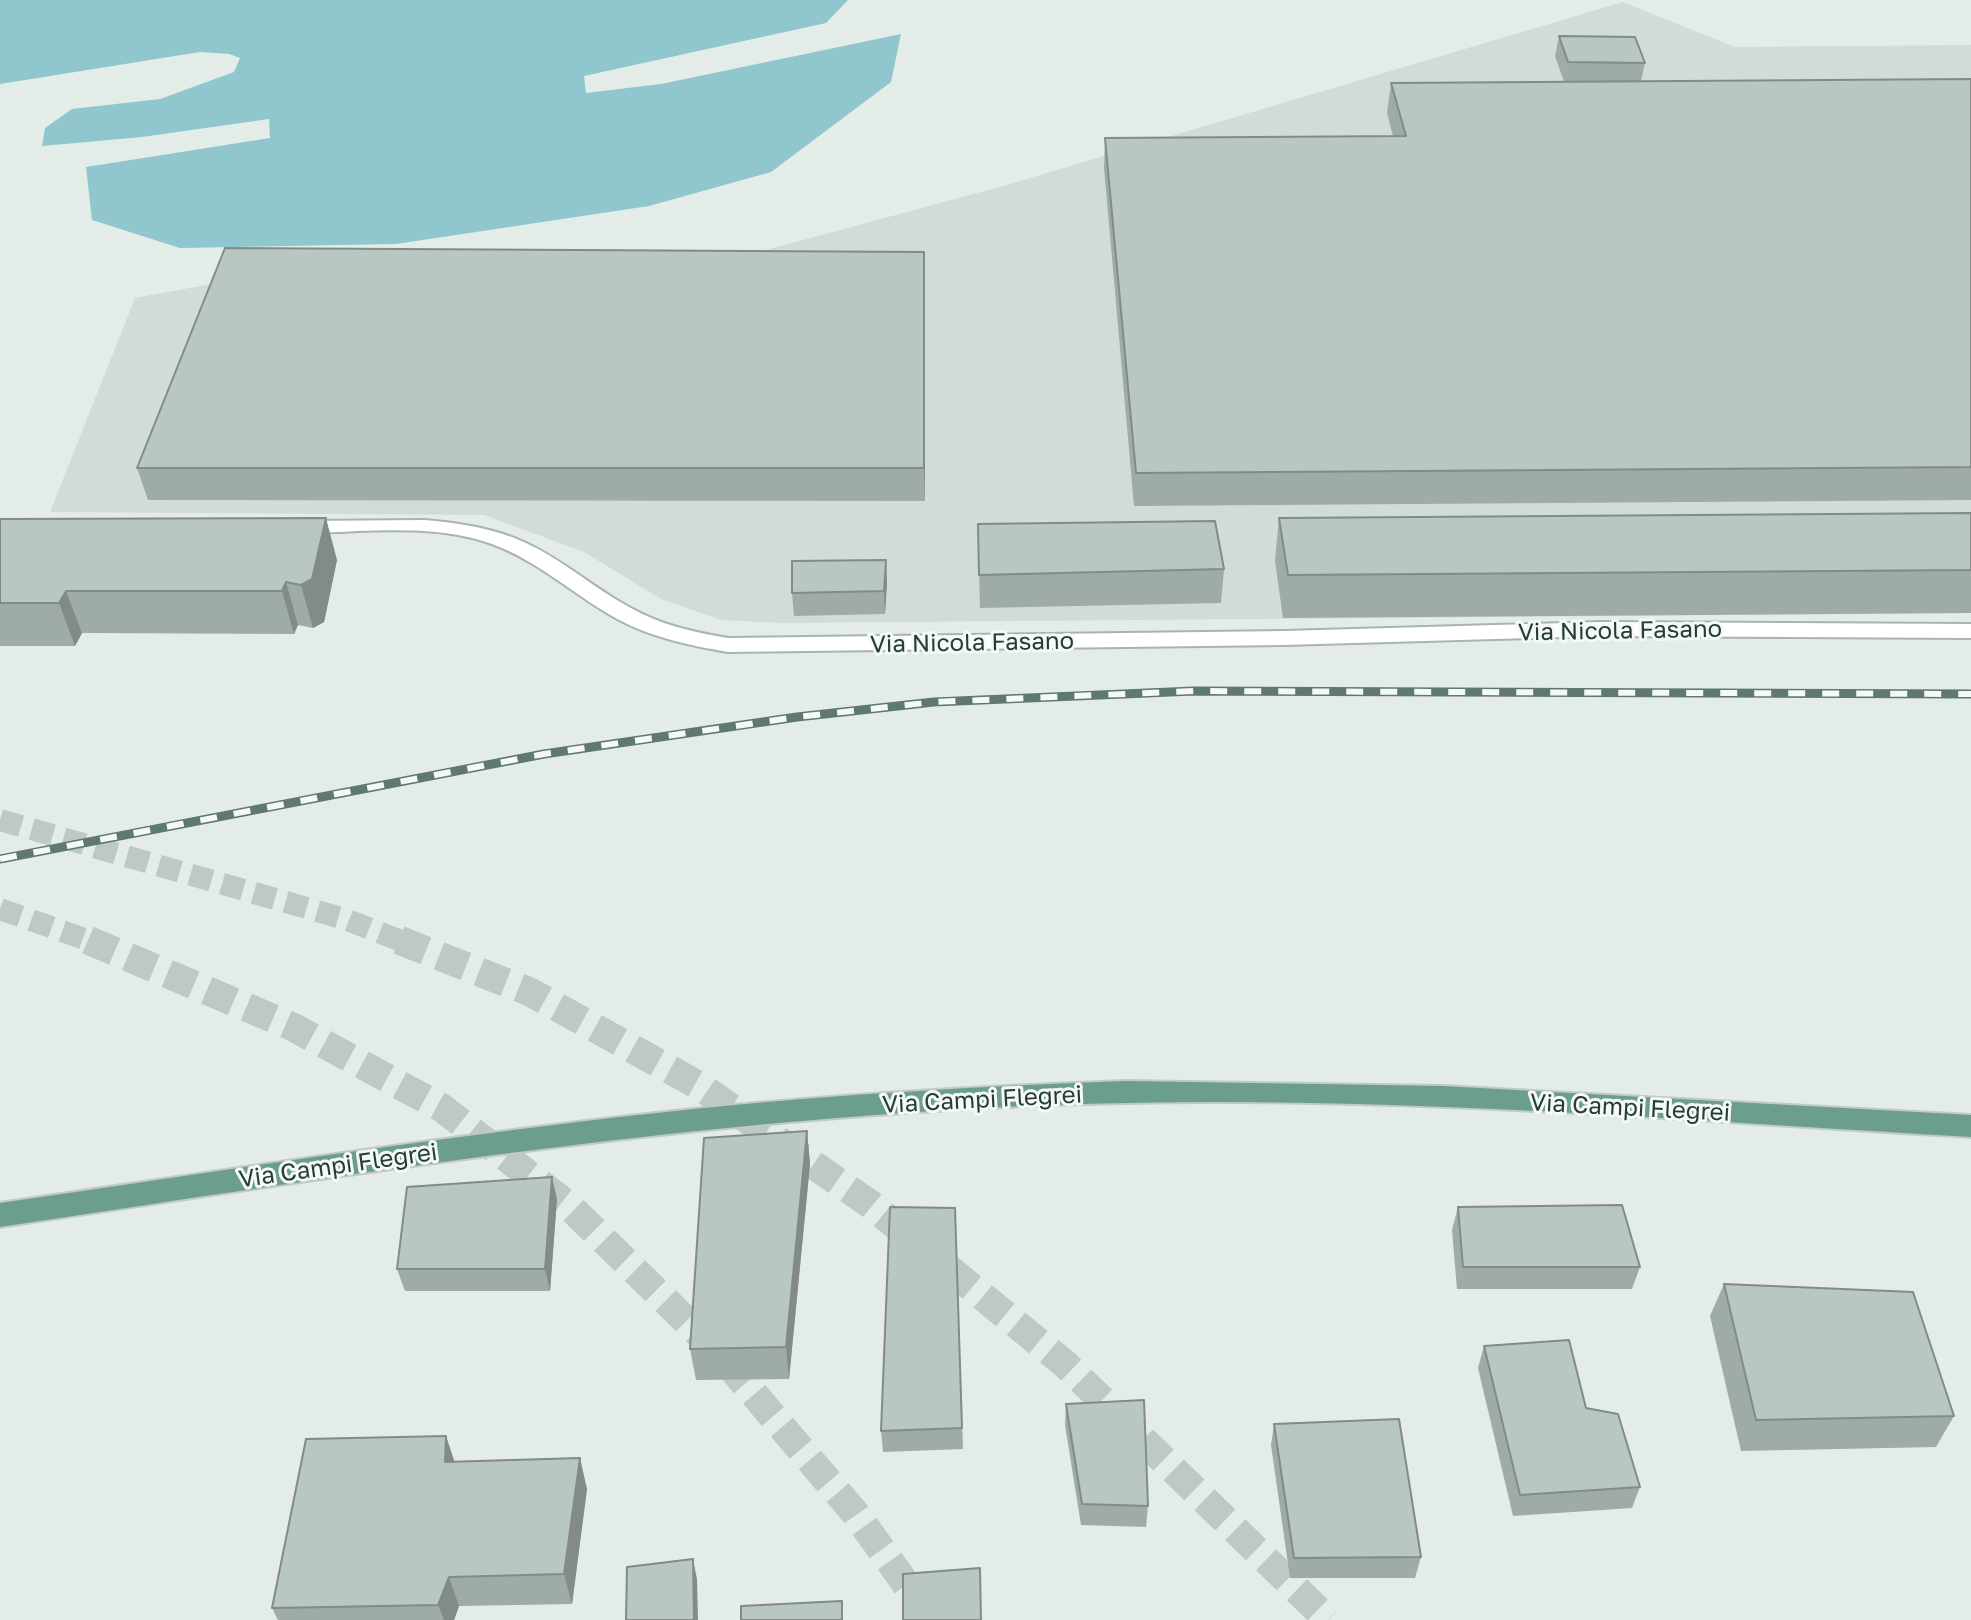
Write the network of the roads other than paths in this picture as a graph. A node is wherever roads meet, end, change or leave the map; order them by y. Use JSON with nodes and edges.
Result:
{"nodes":[{"id":1,"x":278,"y":527,"type":"edge"},
{"id":2,"x":1971,"y":631,"type":"edge"},
{"id":3,"x":1971,"y":1126,"type":"edge"},
{"id":4,"x":0,"y":1215,"type":"edge"}],
"edges":[{"from":1,"to":2,"type":"street","name":"Via Nicola Fasano"},
{"from":3,"to":4,"type":"main road","name":"Via Campi Flegrei"}]}
